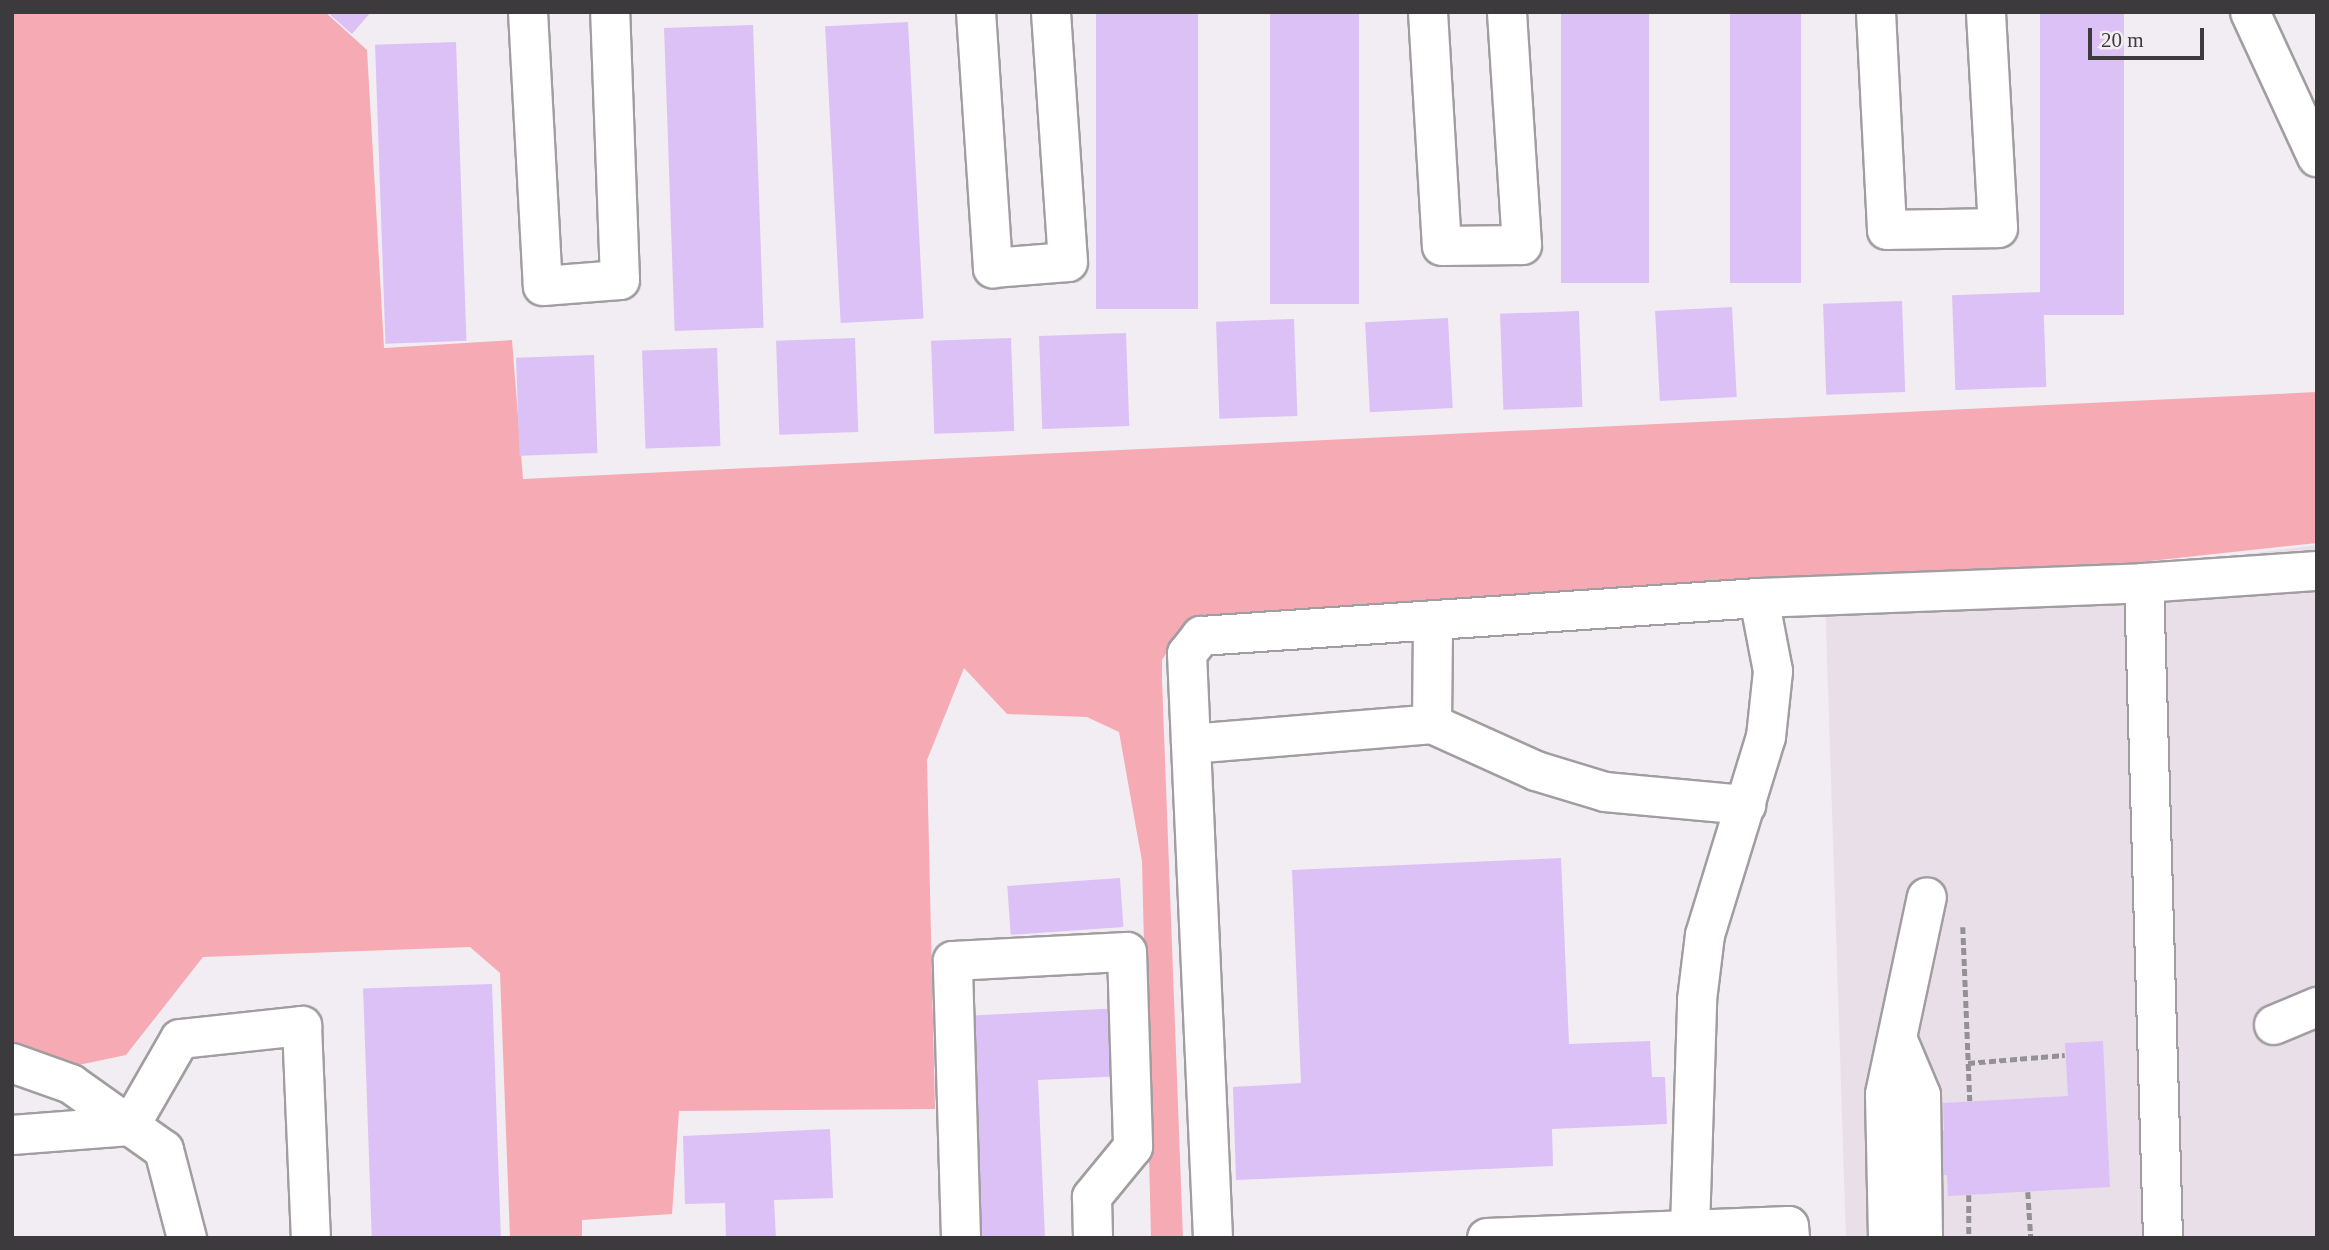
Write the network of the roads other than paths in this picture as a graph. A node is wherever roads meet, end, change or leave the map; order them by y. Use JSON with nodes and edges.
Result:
{"nodes":[{"id":1,"x":528,"y":12,"type":"edge"},
{"id":2,"x":610,"y":12,"type":"edge"},
{"id":3,"x":976,"y":12,"type":"edge"},
{"id":4,"x":1051,"y":12,"type":"edge"},
{"id":5,"x":1428,"y":12,"type":"edge"},
{"id":6,"x":1507,"y":12,"type":"edge"},
{"id":7,"x":1877,"y":12,"type":"edge"},
{"id":8,"x":1986,"y":12,"type":"edge"},
{"id":9,"x":2250,"y":12,"type":"edge"},
{"id":10,"x":2317,"y":157,"type":"edge"},
{"id":11,"x":2317,"y":571,"type":"edge"},
{"id":12,"x":2144,"y":583,"type":"junction"},
{"id":13,"x":1759,"y":598,"type":"junction"},
{"id":14,"x":1433,"y":620,"type":"junction"},
{"id":15,"x":1432,"y":724,"type":"junction"},
{"id":16,"x":1191,"y":744,"type":"junction"},
{"id":17,"x":1746,"y":805,"type":"junction"},
{"id":18,"x":1927,"y":897,"type":"dead end"},
{"id":19,"x":2317,"y":1007,"type":"edge"},
{"id":20,"x":2274,"y":1025,"type":"dead end"},
{"id":21,"x":1900,"y":1045,"type":"junction"},
{"id":22,"x":12,"y":1063,"type":"edge"},
{"id":23,"x":130,"y":1126,"type":"junction"},
{"id":24,"x":12,"y":1135,"type":"edge"},
{"id":25,"x":1690,"y":1229,"type":"junction"},
{"id":26,"x":187,"y":1238,"type":"edge"},
{"id":27,"x":311,"y":1238,"type":"edge"},
{"id":28,"x":961,"y":1238,"type":"edge"},
{"id":29,"x":1093,"y":1238,"type":"edge"},
{"id":30,"x":1213,"y":1238,"type":"edge"},
{"id":31,"x":1487,"y":1238,"type":"edge"},
{"id":32,"x":1790,"y":1238,"type":"edge"},
{"id":33,"x":1888,"y":1238,"type":"edge"},
{"id":34,"x":1923,"y":1238,"type":"edge"},
{"id":35,"x":2163,"y":1238,"type":"edge"}],
"edges":[{"from":1,"to":2,"type":"street"},
{"from":3,"to":4,"type":"street"},
{"from":5,"to":6,"type":"street"},
{"from":7,"to":8,"type":"street"},
{"from":9,"to":10,"type":"street"},
{"from":11,"to":12,"type":"street"},
{"from":12,"to":13,"type":"street"},
{"from":12,"to":35,"type":"street"},
{"from":13,"to":14,"type":"street"},
{"from":13,"to":17,"type":"street"},
{"from":14,"to":15,"type":"street"},
{"from":14,"to":16,"type":"street"},
{"from":15,"to":16,"type":"street"},
{"from":15,"to":17,"type":"street"},
{"from":16,"to":30,"type":"street"},
{"from":17,"to":25,"type":"street"},
{"from":18,"to":21,"type":"street"},
{"from":19,"to":20,"type":"street"},
{"from":21,"to":33,"type":"street"},
{"from":21,"to":34,"type":"street"},
{"from":22,"to":23,"type":"street"},
{"from":23,"to":24,"type":"street"},
{"from":23,"to":26,"type":"street"},
{"from":23,"to":27,"type":"street"},
{"from":25,"to":31,"type":"street"},
{"from":25,"to":32,"type":"street"},
{"from":28,"to":29,"type":"street"}]}
